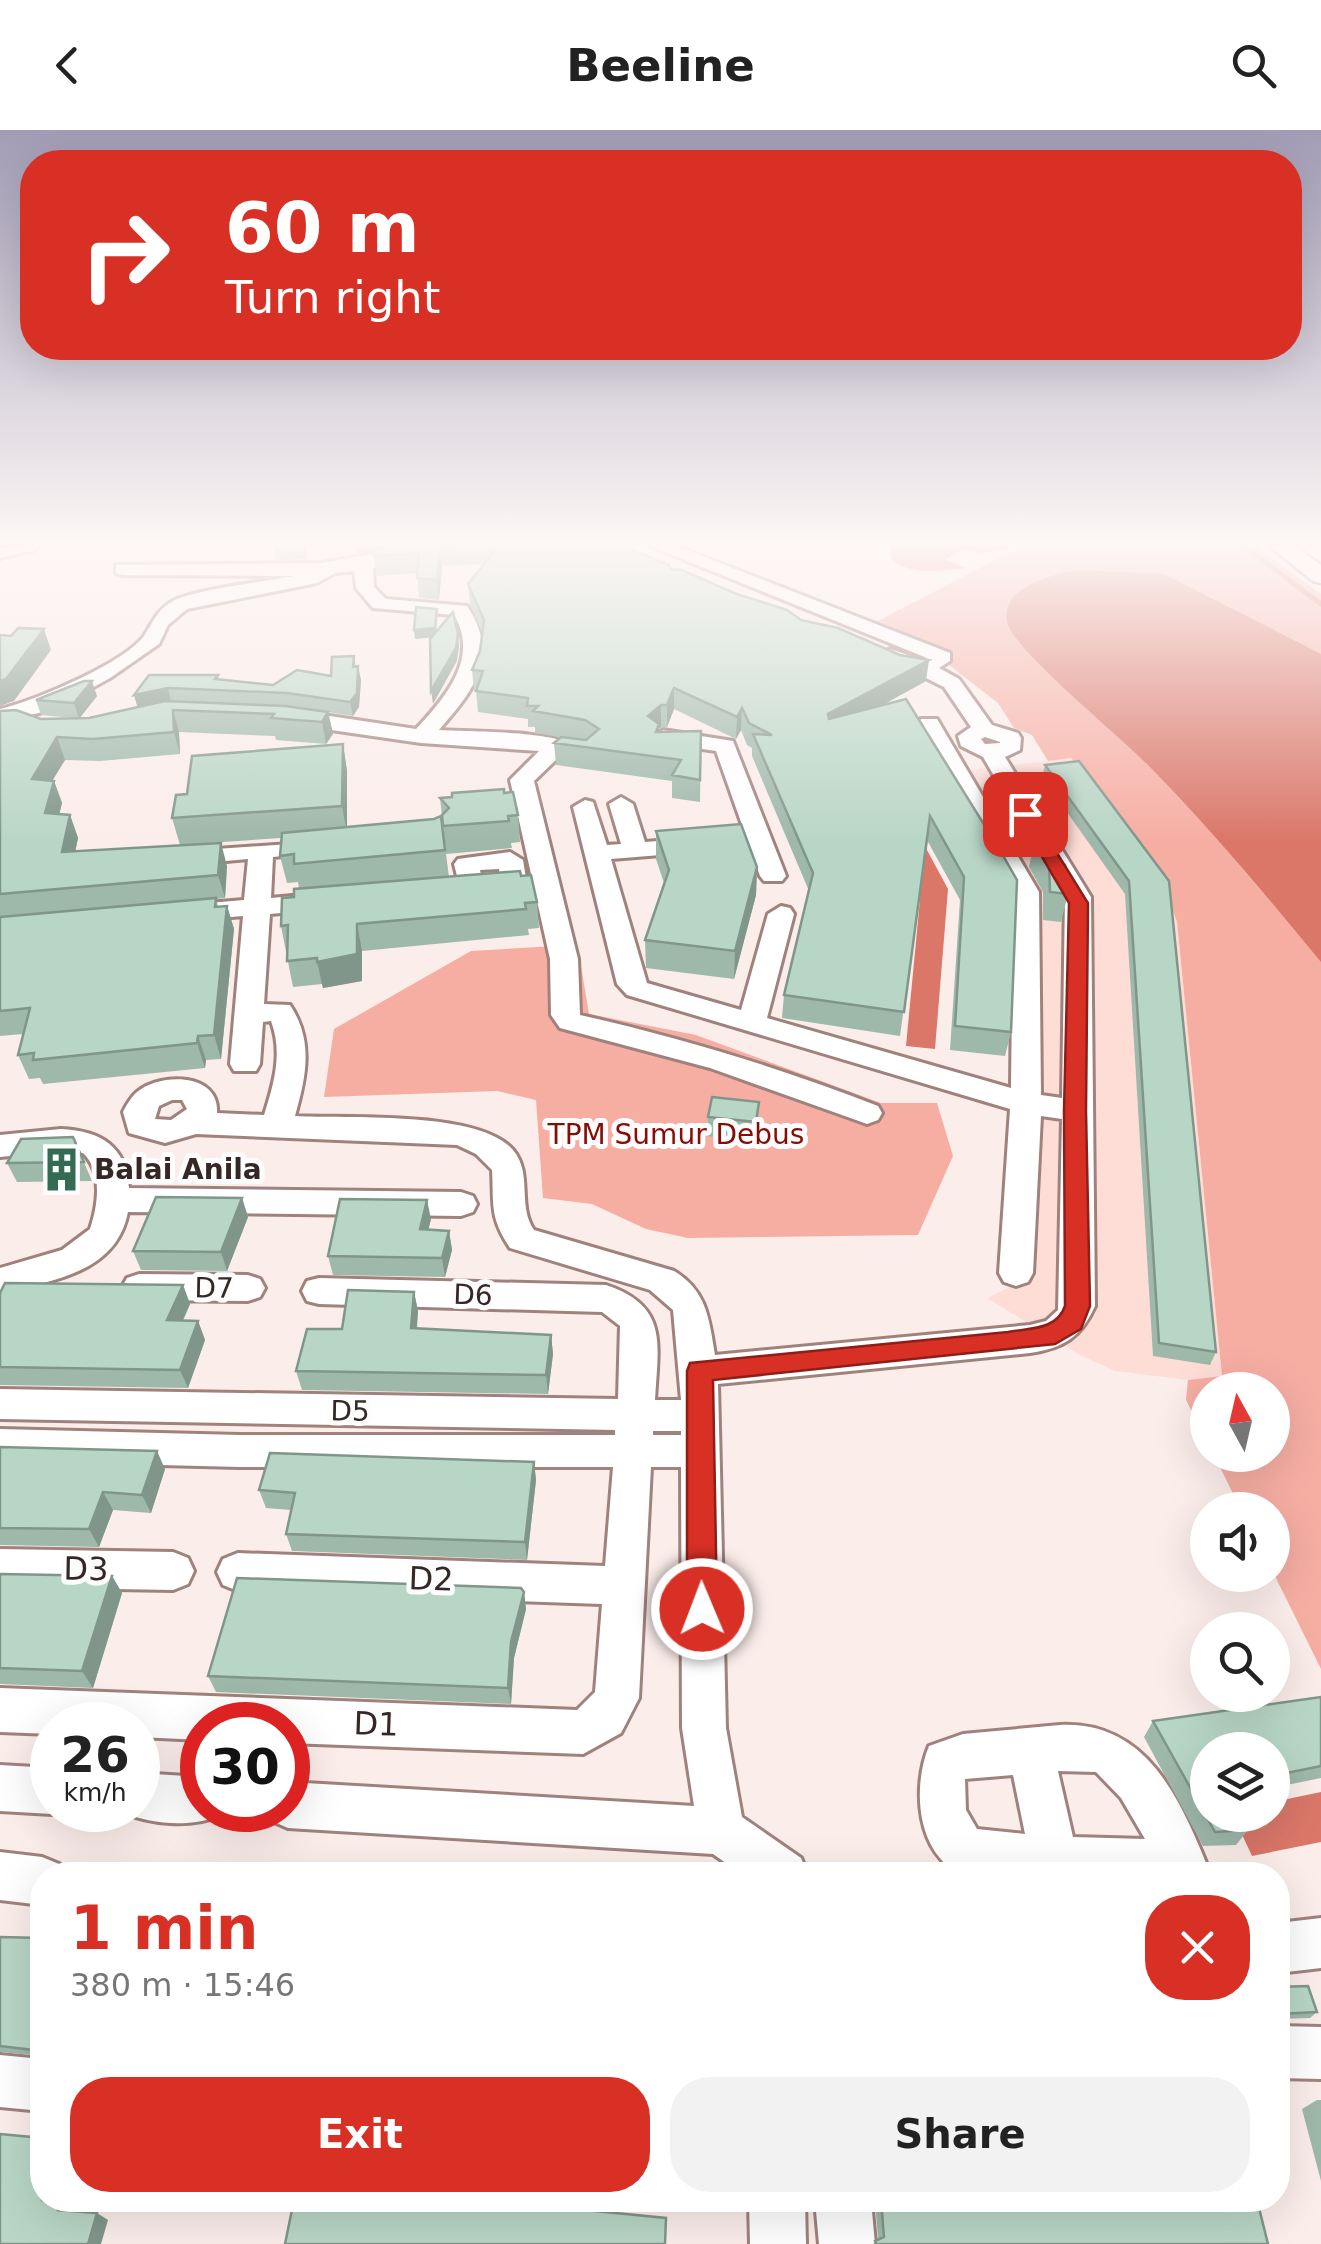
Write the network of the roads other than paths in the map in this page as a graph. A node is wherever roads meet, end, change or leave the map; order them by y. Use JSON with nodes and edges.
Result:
{"nodes":[{"id":1,"x":145,"y":645,"type":"edge"},
{"id":2,"x":472,"y":645,"type":"edge"},
{"id":3,"x":862,"y":645,"type":"edge"},
{"id":4,"x":912,"y":645,"type":"edge"},
{"id":5,"x":924,"y":668,"type":"junction"},
{"id":6,"x":273,"y":716,"type":"edge"},
{"id":7,"x":0,"y":719,"type":"edge"},
{"id":8,"x":929,"y":724,"type":"dead end"},
{"id":9,"x":41,"y":729,"type":"edge"},
{"id":10,"x":421,"y":736,"type":"junction"},
{"id":11,"x":663,"y":738,"type":"edge"},
{"id":12,"x":556,"y":746,"type":"junction"},
{"id":13,"x":585,"y":752,"type":"edge"},
{"id":14,"x":621,"y":804,"type":"dead end"},
{"id":15,"x":585,"y":807,"type":"dead end"},
{"id":16,"x":741,"y":841,"type":"junction"},
{"id":17,"x":339,"y":845,"type":"edge"},
{"id":18,"x":1045,"y":848,"type":"junction"},
{"id":19,"x":636,"y":850,"type":"junction"},
{"id":20,"x":153,"y":851,"type":"edge"},
{"id":21,"x":1001,"y":851,"type":"junction"},
{"id":22,"x":262,"y":852,"type":"junction"},
{"id":23,"x":598,"y":853,"type":"junction"},
{"id":24,"x":772,"y":876,"type":"dead end"},
{"id":25,"x":354,"y":898,"type":"edge"},
{"id":26,"x":257,"y":907,"type":"junction"},
{"id":27,"x":781,"y":914,"type":"dead end"},
{"id":28,"x":162,"y":915,"type":"edge"},
{"id":29,"x":249,"y":1014,"type":"junction"},
{"id":30,"x":752,"y":1021,"type":"junction"},
{"id":31,"x":245,"y":1064,"type":"dead end"},
{"id":32,"x":1026,"y":1102,"type":"junction"},
{"id":33,"x":1075,"y":1111,"type":"junction"},
{"id":34,"x":867,"y":1114,"type":"dead end"},
{"id":35,"x":193,"y":1123,"type":"dead end"},
{"id":36,"x":277,"y":1124,"type":"junction"},
{"id":37,"x":0,"y":1146,"type":"edge"},
{"id":38,"x":113,"y":1200,"type":"junction"},
{"id":39,"x":461,"y":1204,"type":"dead end"},
{"id":40,"x":1016,"y":1273,"type":"dead end"},
{"id":41,"x":0,"y":1283,"type":"edge"},
{"id":42,"x":248,"y":1288,"type":"dead end"},
{"id":43,"x":319,"y":1291,"type":"dead end"},
{"id":44,"x":700,"y":1371,"type":"junction"},
{"id":45,"x":0,"y":1404,"type":"edge"},
{"id":46,"x":636,"y":1433,"type":"junction"},
{"id":47,"x":699,"y":1433,"type":"junction"},
{"id":48,"x":0,"y":1446,"type":"edge"},
{"id":49,"x":0,"y":1568,"type":"edge"},
{"id":50,"x":172,"y":1571,"type":"dead end"},
{"id":51,"x":238,"y":1572,"type":"dead end"},
{"id":52,"x":623,"y":1586,"type":"junction"},
{"id":53,"x":0,"y":1710,"type":"edge"},
{"id":54,"x":1031,"y":1751,"type":"junction"},
{"id":55,"x":0,"y":1788,"type":"edge"},
{"id":56,"x":30,"y":1790,"type":"edge"},
{"id":57,"x":310,"y":1806,"type":"edge"},
{"id":58,"x":721,"y":1831,"type":"junction"},
{"id":59,"x":1054,"y":1861,"type":"junction"},
{"id":60,"x":765,"y":1862,"type":"edge"},
{"id":61,"x":1069,"y":1862,"type":"edge"},
{"id":62,"x":1181,"y":1862,"type":"edge"},
{"id":63,"x":0,"y":1876,"type":"edge"},
{"id":64,"x":30,"y":1880,"type":"edge"},
{"id":65,"x":1321,"y":1943,"type":"edge"},
{"id":66,"x":1290,"y":1947,"type":"edge"},
{"id":67,"x":1290,"y":2052,"type":"edge"},
{"id":68,"x":1321,"y":2053,"type":"edge"},
{"id":69,"x":0,"y":2080,"type":"edge"},
{"id":70,"x":30,"y":2084,"type":"edge"},
{"id":71,"x":777,"y":2212,"type":"edge"},
{"id":72,"x":844,"y":2212,"type":"edge"},
{"id":73,"x":778,"y":2244,"type":"edge"},
{"id":74,"x":847,"y":2244,"type":"edge"}],
"edges":[{"from":1,"to":7,"type":"street"},
{"from":2,"to":10,"type":"street"},
{"from":3,"to":5,"type":"street"},
{"from":4,"to":5,"type":"street"},
{"from":5,"to":18,"type":"street"},
{"from":6,"to":10,"type":"street"},
{"from":7,"to":9,"type":"street"},
{"from":8,"to":21,"type":"street"},
{"from":10,"to":12,"type":"street"},
{"from":11,"to":16,"type":"street"},
{"from":12,"to":13,"type":"street"},
{"from":12,"to":34,"type":"street"},
{"from":14,"to":19,"type":"street"},
{"from":15,"to":23,"type":"street"},
{"from":16,"to":19,"type":"street"},
{"from":16,"to":24,"type":"street"},
{"from":17,"to":22,"type":"street"},
{"from":18,"to":21,"type":"street"},
{"from":18,"to":33,"type":"street"},
{"from":19,"to":23,"type":"street"},
{"from":20,"to":22,"type":"street"},
{"from":21,"to":32,"type":"street"},
{"from":22,"to":26,"type":"street"},
{"from":23,"to":30,"type":"street"},
{"from":25,"to":26,"type":"street"},
{"from":26,"to":28,"type":"street"},
{"from":26,"to":29,"type":"street"},
{"from":27,"to":30,"type":"street"},
{"from":29,"to":31,"type":"street"},
{"from":29,"to":36,"type":"street"},
{"from":30,"to":32,"type":"street"},
{"from":32,"to":33,"type":"street"},
{"from":32,"to":40,"type":"street"},
{"from":33,"to":44,"type":"street"},
{"from":35,"to":36,"type":"street"},
{"from":36,"to":44,"type":"street"},
{"from":37,"to":38,"type":"street"},
{"from":38,"to":39,"type":"street"},
{"from":38,"to":41,"type":"street"},
{"from":41,"to":42,"type":"street","name":"D7"},
{"from":43,"to":46,"type":"street","name":"D6"},
{"from":44,"to":47,"type":"street"},
{"from":45,"to":46,"type":"street","name":"D5"},
{"from":46,"to":47,"type":"street","name":"D5"},
{"from":46,"to":48,"type":"street","name":"D5"},
{"from":46,"to":52,"type":"street"},
{"from":47,"to":58,"type":"street"},
{"from":49,"to":50,"type":"street","name":"D3"},
{"from":51,"to":52,"type":"street","name":"D2"},
{"from":52,"to":53,"type":"street","name":"D1"},
{"from":54,"to":59,"type":"street"},
{"from":54,"to":59,"type":"street"},
{"from":54,"to":62,"type":"street"},
{"from":55,"to":56,"type":"street"},
{"from":57,"to":58,"type":"street"},
{"from":58,"to":60,"type":"street"},
{"from":59,"to":61,"type":"street"},
{"from":63,"to":64,"type":"street"},
{"from":65,"to":66,"type":"street"},
{"from":67,"to":68,"type":"street"},
{"from":69,"to":70,"type":"street"},
{"from":71,"to":73,"type":"street"},
{"from":72,"to":74,"type":"street"}]}
